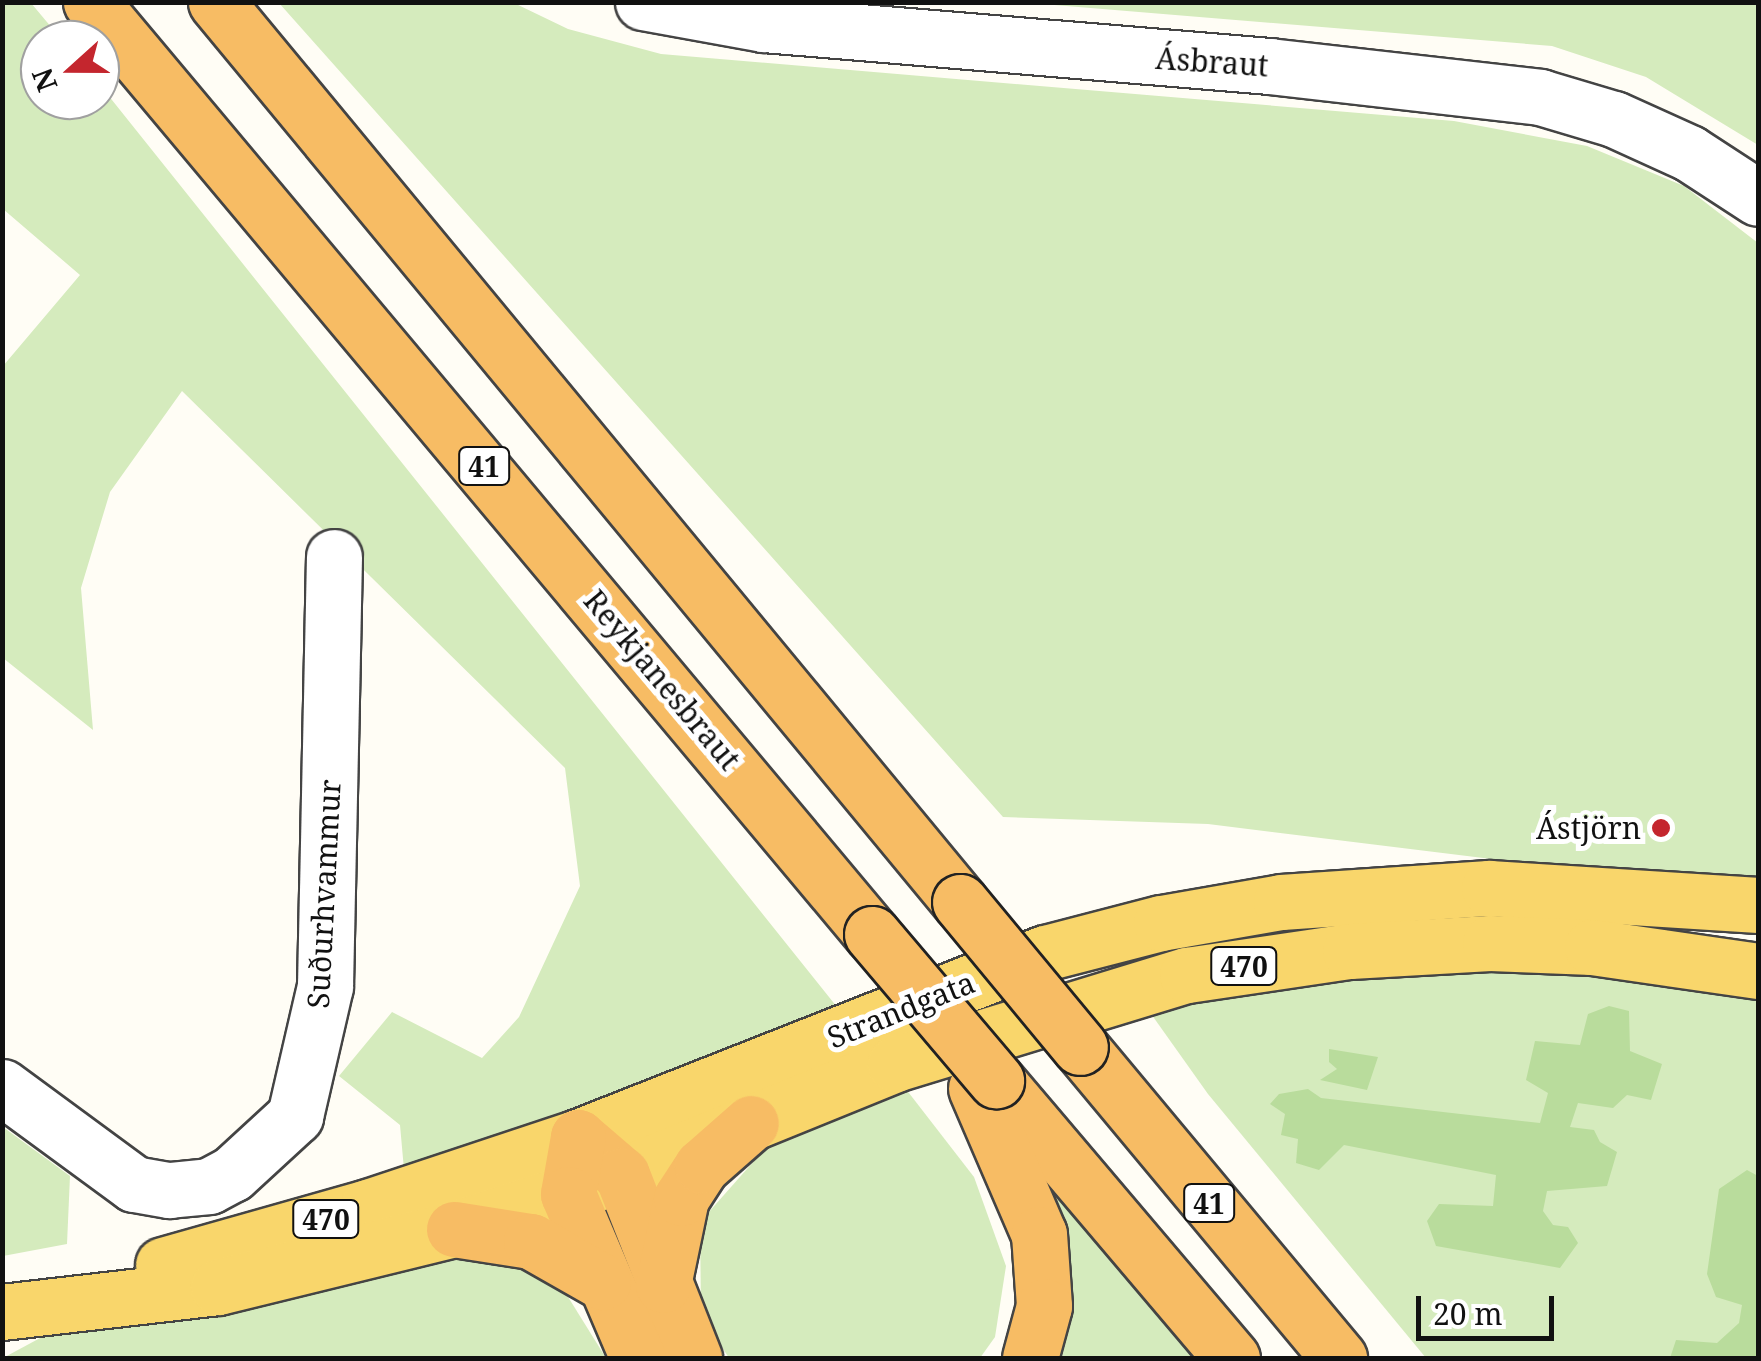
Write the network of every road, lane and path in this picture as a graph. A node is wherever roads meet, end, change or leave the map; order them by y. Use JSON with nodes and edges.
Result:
{"nodes":[{"id":1,"x":91,"y":2,"type":"edge"},
{"id":2,"x":216,"y":2,"type":"edge"},
{"id":3,"x":643,"y":2,"type":"edge"},
{"id":4,"x":1758,"y":198,"type":"edge"},
{"id":5,"x":334,"y":557,"type":"dead end"},
{"id":6,"x":1758,"y":905,"type":"edge"},
{"id":7,"x":1758,"y":970,"type":"edge"},
{"id":8,"x":986,"y":1084,"type":"junction"},
{"id":9,"x":2,"y":1086,"type":"edge"},
{"id":10,"x":752,"y":1123,"type":"junction"},
{"id":11,"x":578,"y":1137,"type":"junction"},
{"id":12,"x":622,"y":1175,"type":"junction"},
{"id":13,"x":568,"y":1194,"type":"junction"},
{"id":14,"x":454,"y":1229,"type":"junction"},
{"id":15,"x":604,"y":1282,"type":"junction"},
{"id":16,"x":662,"y":1288,"type":"junction"},
{"id":17,"x":76,"y":1300,"type":"junction"},
{"id":18,"x":2,"y":1312,"type":"edge"},
{"id":19,"x":638,"y":1358,"type":"edge"},
{"id":20,"x":694,"y":1358,"type":"edge"},
{"id":21,"x":1030,"y":1358,"type":"edge"},
{"id":22,"x":1232,"y":1358,"type":"edge"},
{"id":23,"x":1338,"y":1358,"type":"edge"}],
"edges":[{"from":1,"to":8,"type":"highway","name":"Reykjanesbraut","number":"41","bridge":true},
{"from":2,"to":23,"type":"highway","number":"41","bridge":true},
{"from":3,"to":4,"type":"street","name":"Ásbraut"},
{"from":5,"to":9,"type":"street","name":"Suðurhvammur"},
{"from":6,"to":11,"type":"main road","name":"Strandgata","number":"470"},
{"from":7,"to":10,"type":"main road","name":"Strandgata","number":"470"},
{"from":8,"to":21,"type":"highway"},
{"from":8,"to":22,"type":"highway","name":"Reykjanesbraut","number":"41"},
{"from":10,"to":12,"type":"main road","name":"Strandgata","number":"470"},
{"from":10,"to":16,"type":"highway"},
{"from":11,"to":12,"type":"highway"},
{"from":11,"to":13,"type":"highway"},
{"from":11,"to":17,"type":"main road","name":"Strandgata","number":"470"},
{"from":12,"to":13,"type":"main road","name":"Strandgata","number":"470"},
{"from":12,"to":16,"type":"highway"},
{"from":13,"to":14,"type":"main road","name":"Strandgata","number":"470"},
{"from":13,"to":15,"type":"highway"},
{"from":14,"to":15,"type":"highway"},
{"from":14,"to":17,"type":"main road","name":"Strandgata","number":"470"},
{"from":15,"to":19,"type":"highway"},
{"from":16,"to":20,"type":"highway"},
{"from":17,"to":18,"type":"main road","name":"Strandgata","number":"470"}]}
